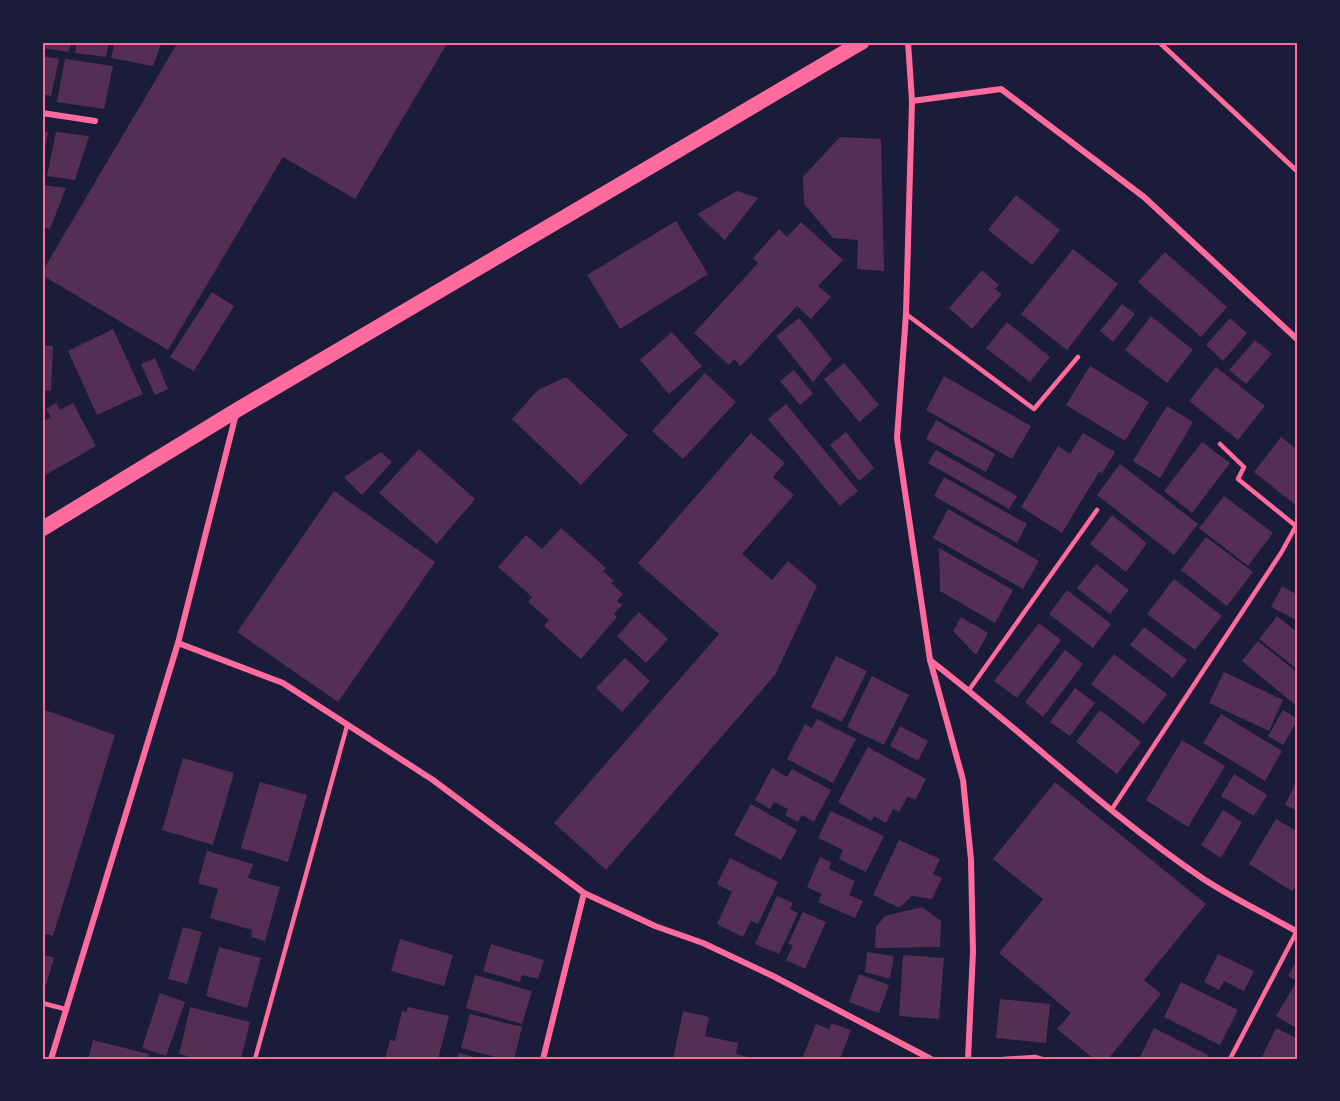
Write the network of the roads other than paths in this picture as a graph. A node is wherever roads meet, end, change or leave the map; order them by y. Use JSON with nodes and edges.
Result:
{"nodes":[{"id":1,"x":862,"y":42,"type":"edge"},
{"id":2,"x":908,"y":42,"type":"edge"},
{"id":3,"x":1159,"y":42,"type":"edge"},
{"id":4,"x":912,"y":101,"type":"junction"},
{"id":5,"x":42,"y":113,"type":"edge"},
{"id":6,"x":95,"y":121,"type":"dead end"},
{"id":7,"x":1298,"y":172,"type":"edge"},
{"id":8,"x":906,"y":314,"type":"junction"},
{"id":9,"x":1298,"y":340,"type":"edge"},
{"id":10,"x":1078,"y":357,"type":"dead end"},
{"id":11,"x":237,"y":410,"type":"junction"},
{"id":12,"x":1220,"y":444,"type":"dead end"},
{"id":13,"x":1097,"y":510,"type":"dead end"},
{"id":14,"x":42,"y":529,"type":"edge"},
{"id":15,"x":178,"y":643,"type":"junction"},
{"id":16,"x":930,"y":660,"type":"junction"},
{"id":17,"x":969,"y":690,"type":"junction"},
{"id":18,"x":347,"y":726,"type":"junction"},
{"id":19,"x":1112,"y":809,"type":"junction"},
{"id":20,"x":584,"y":893,"type":"junction"},
{"id":21,"x":1298,"y":930,"type":"edge"},
{"id":22,"x":42,"y":1003,"type":"edge"},
{"id":23,"x":65,"y":1009,"type":"junction"},
{"id":24,"x":51,"y":1059,"type":"edge"},
{"id":25,"x":255,"y":1059,"type":"edge"},
{"id":26,"x":543,"y":1059,"type":"edge"},
{"id":27,"x":931,"y":1059,"type":"edge"},
{"id":28,"x":968,"y":1059,"type":"edge"},
{"id":29,"x":1003,"y":1059,"type":"edge"},
{"id":30,"x":1042,"y":1059,"type":"edge"},
{"id":31,"x":1230,"y":1059,"type":"edge"}],
"edges":[{"from":1,"to":11,"type":"main road"},
{"from":2,"to":4,"type":"street"},
{"from":3,"to":7,"type":"street"},
{"from":4,"to":8,"type":"street"},
{"from":4,"to":9,"type":"street"},
{"from":5,"to":6,"type":"street"},
{"from":8,"to":10,"type":"lane"},
{"from":8,"to":16,"type":"street"},
{"from":11,"to":14,"type":"main road"},
{"from":11,"to":15,"type":"street"},
{"from":12,"to":19,"type":"lane"},
{"from":13,"to":17,"type":"lane"},
{"from":15,"to":18,"type":"street"},
{"from":15,"to":23,"type":"street"},
{"from":16,"to":17,"type":"street"},
{"from":16,"to":28,"type":"street"},
{"from":17,"to":19,"type":"street"},
{"from":18,"to":20,"type":"street"},
{"from":18,"to":25,"type":"lane"},
{"from":19,"to":21,"type":"street"},
{"from":20,"to":26,"type":"street"},
{"from":20,"to":27,"type":"street"},
{"from":21,"to":31,"type":"lane"},
{"from":22,"to":23,"type":"lane"},
{"from":23,"to":24,"type":"street"},
{"from":29,"to":30,"type":"lane"}]}
